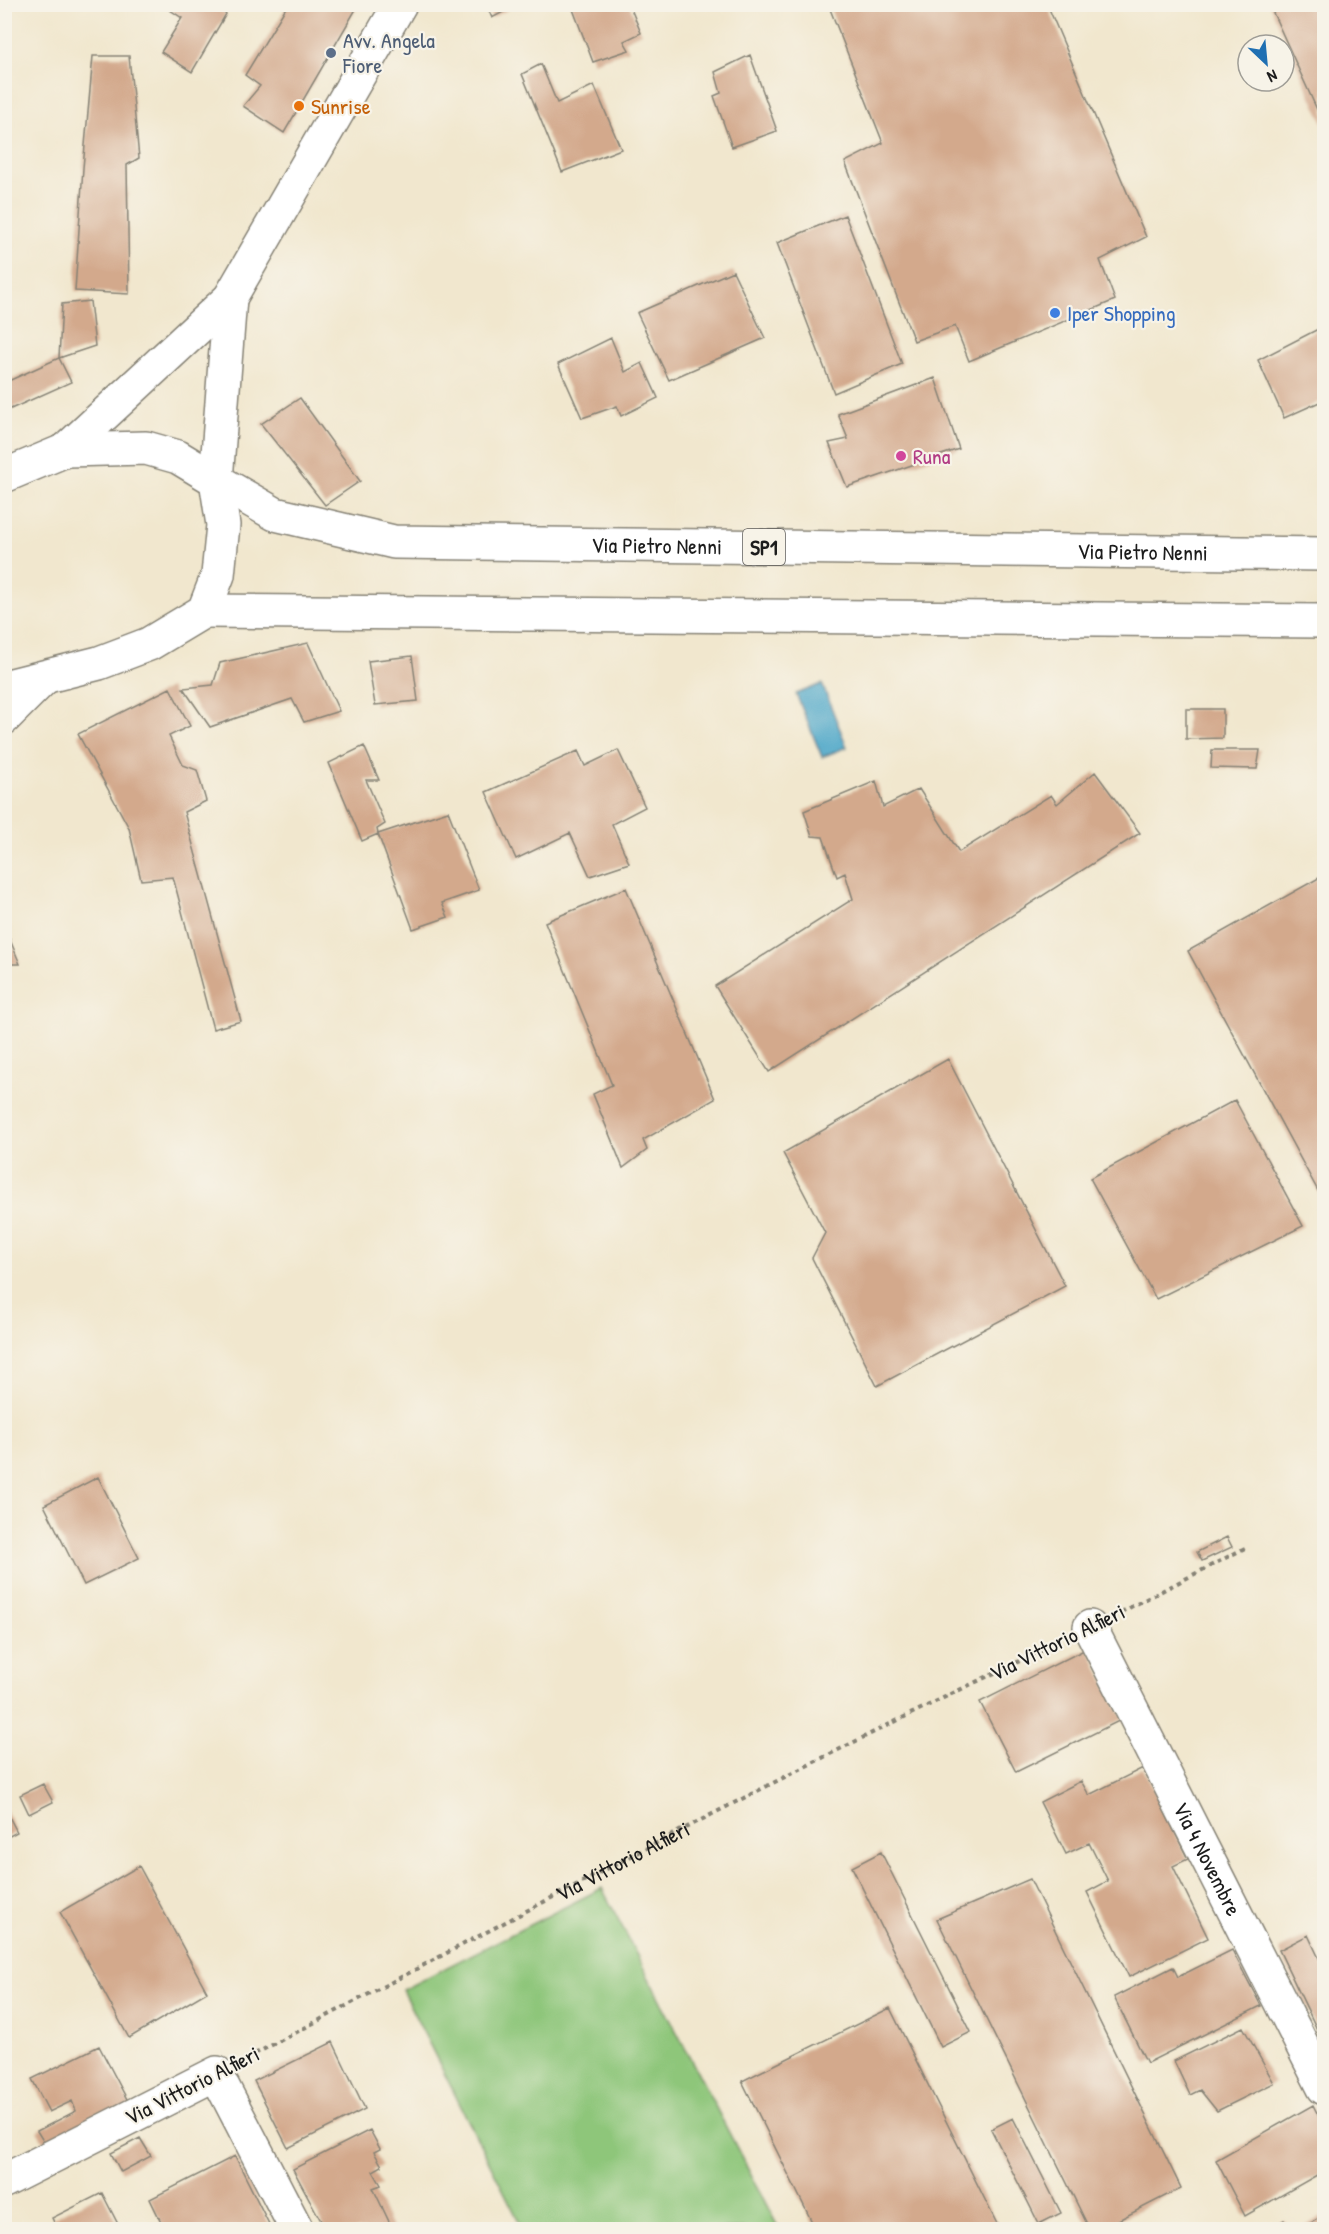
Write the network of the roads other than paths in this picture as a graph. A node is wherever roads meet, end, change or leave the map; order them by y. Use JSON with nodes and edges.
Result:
{"nodes":[{"id":1,"x":400,"y":4,"type":"edge"},
{"id":2,"x":230,"y":298,"type":"junction"},
{"id":3,"x":66,"y":450,"type":"junction"},
{"id":4,"x":4,"y":476,"type":"edge"},
{"id":5,"x":216,"y":480,"type":"junction"},
{"id":6,"x":1324,"y":554,"type":"edge"},
{"id":7,"x":204,"y":611,"type":"junction"},
{"id":8,"x":1324,"y":621,"type":"edge"},
{"id":9,"x":44,"y":678,"type":"junction"},
{"id":10,"x":4,"y":687,"type":"edge"},
{"id":11,"x":4,"y":718,"type":"edge"},
{"id":12,"x":1090,"y":1628,"type":"road end"},
{"id":13,"x":1324,"y":2088,"type":"edge"},
{"id":14,"x":4,"y":2181,"type":"edge"},
{"id":15,"x":297,"y":2229,"type":"edge"}],
"edges":[{"from":1,"to":2,"type":"main road"},
{"from":2,"to":3,"type":"main road"},
{"from":2,"to":5,"type":"main road"},
{"from":3,"to":4,"type":"main road"},
{"from":3,"to":5,"type":"main road","name":"Via Pietro Nenni"},
{"from":5,"to":6,"type":"main road","name":"Via Pietro Nenni","number":"SP1"},
{"from":5,"to":7,"type":"main road"},
{"from":7,"to":8,"type":"main road"},
{"from":7,"to":9,"type":"main road"},
{"from":9,"to":10,"type":"main road"},
{"from":9,"to":11,"type":"main road"},
{"from":12,"to":13,"type":"main road","name":"Via 4 Novembre"},
{"from":14,"to":15,"type":"main road","name":"Via Vittorio Alfieri"}]}
